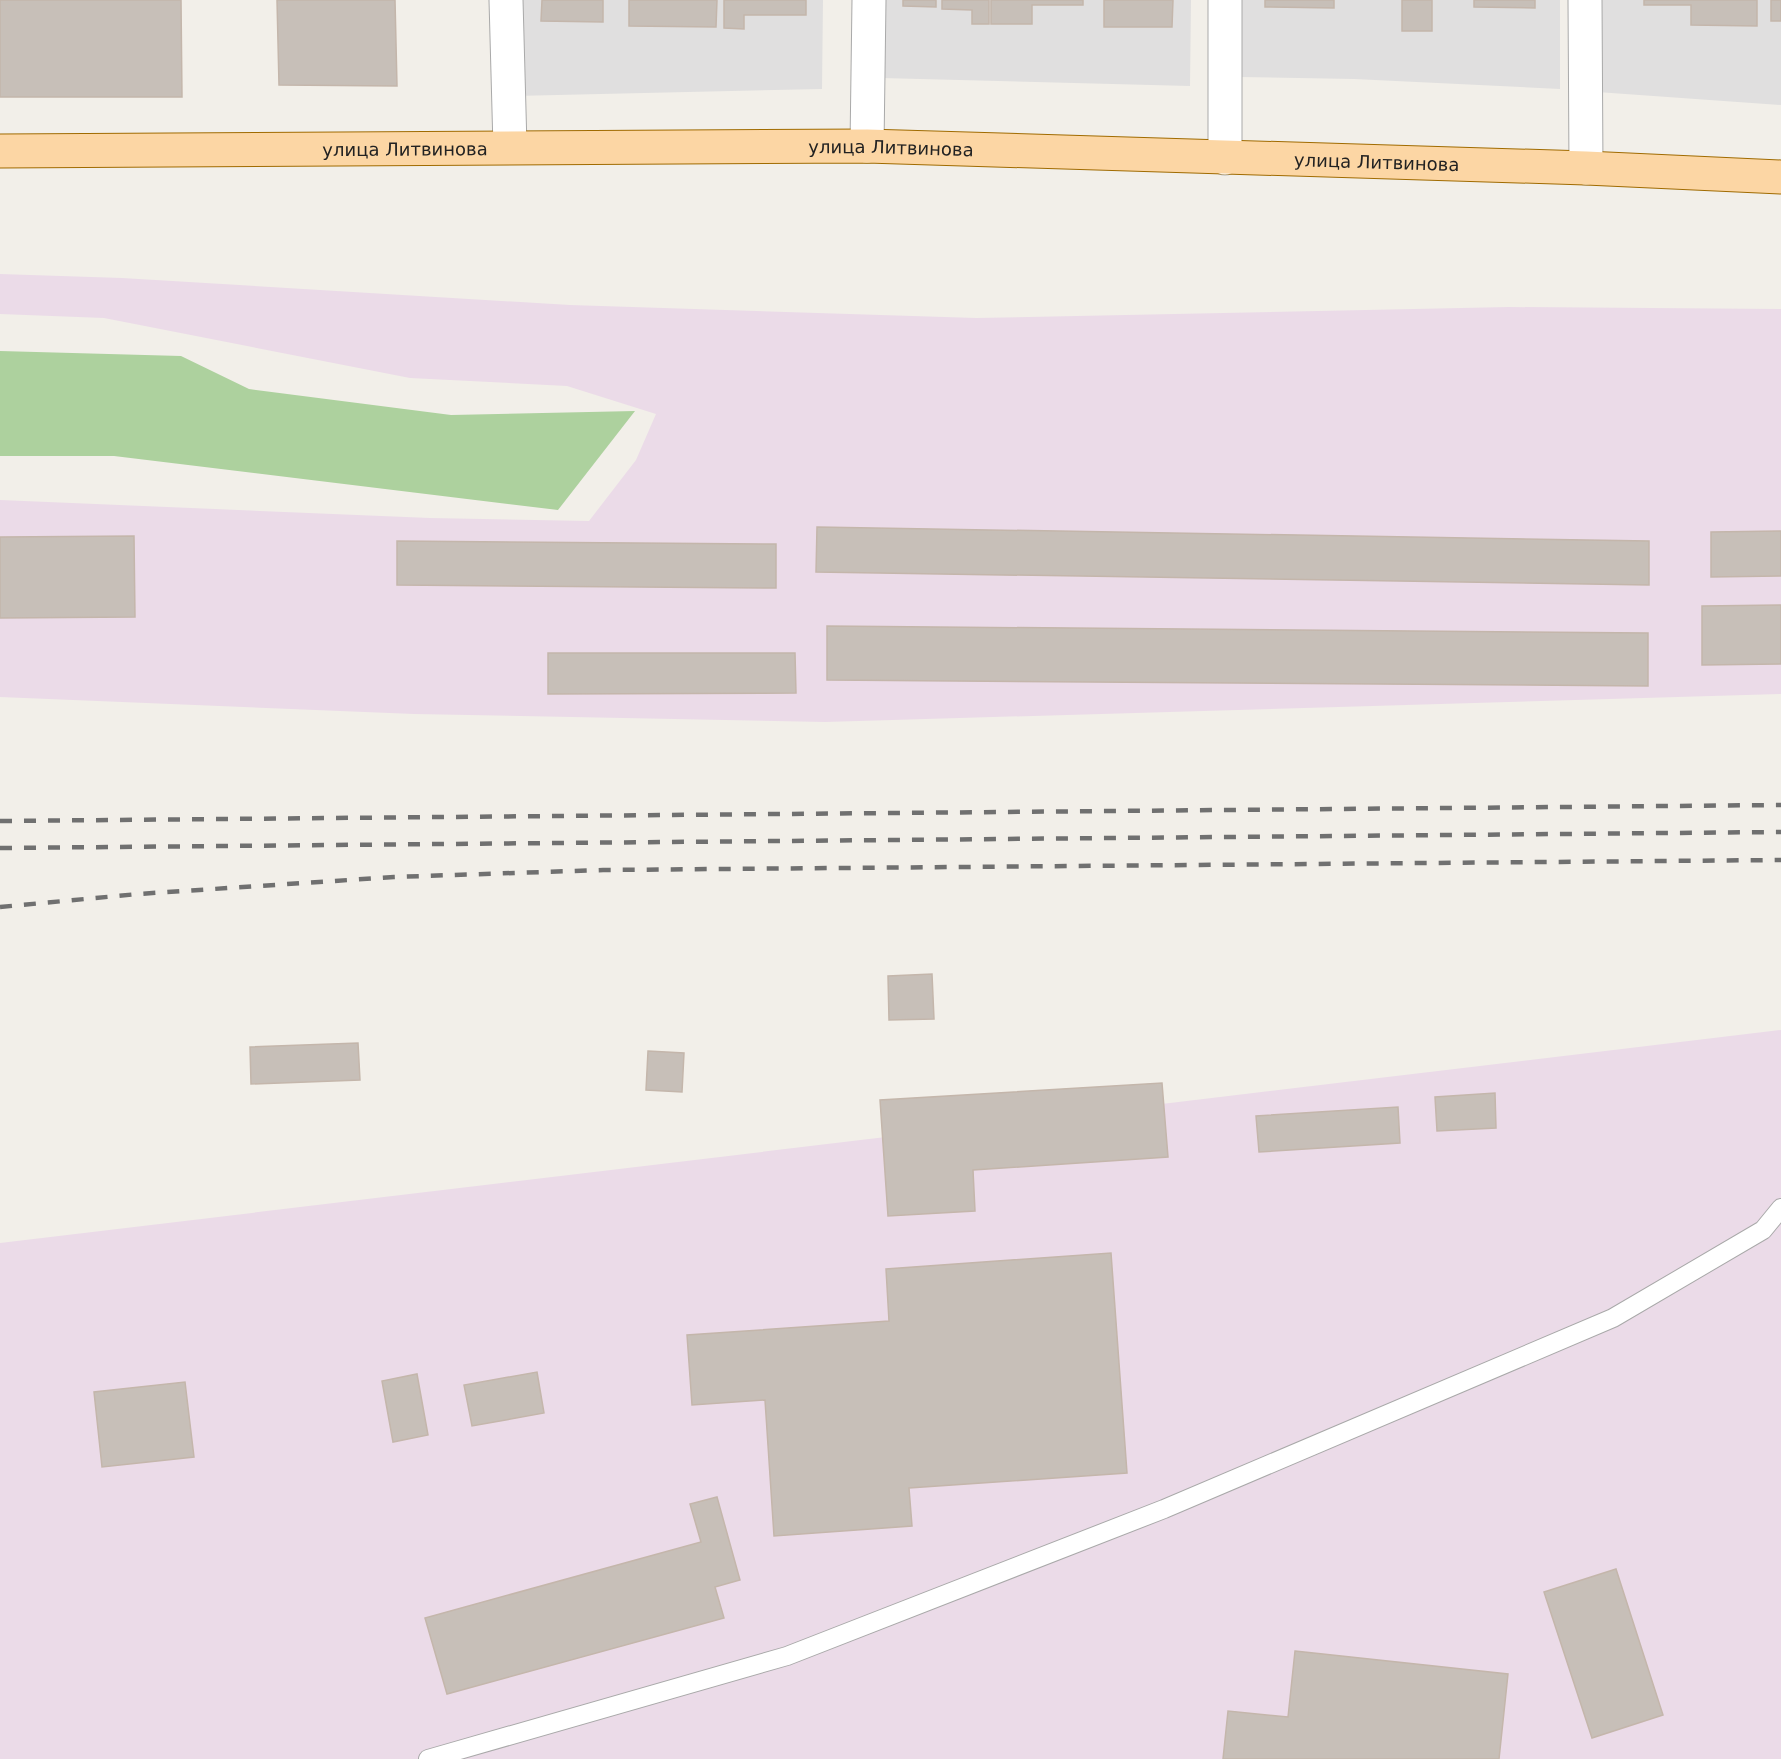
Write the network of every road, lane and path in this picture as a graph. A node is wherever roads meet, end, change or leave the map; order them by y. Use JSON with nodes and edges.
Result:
{"nodes":[{"id":1,"x":507,"y":0,"type":"edge"},
{"id":2,"x":869,"y":0,"type":"edge"},
{"id":3,"x":1225,"y":0,"type":"edge"},
{"id":4,"x":1585,"y":0,"type":"edge"},
{"id":5,"x":867,"y":146,"type":"junction"},
{"id":6,"x":510,"y":147,"type":"junction"},
{"id":7,"x":0,"y":152,"type":"edge"},
{"id":8,"x":1226,"y":158,"type":"junction"},
{"id":9,"x":1586,"y":168,"type":"junction"},
{"id":10,"x":1781,"y":177,"type":"edge"},
{"id":11,"x":1781,"y":1209,"type":"edge"},
{"id":12,"x":428,"y":1759,"type":"edge"}],
"edges":[{"from":1,"to":6,"type":"street"},
{"from":2,"to":5,"type":"street"},
{"from":3,"to":8,"type":"street"},
{"from":4,"to":9,"type":"street"},
{"from":5,"to":6,"type":"main road","name":"улица Литвинова"},
{"from":5,"to":8,"type":"main road","name":"улица Литвинова"},
{"from":6,"to":7,"type":"main road","name":"улица Литвинова"},
{"from":8,"to":9,"type":"main road","name":"улица Литвинова"},
{"from":9,"to":10,"type":"main road","name":"улица Литвинова"},
{"from":11,"to":12,"type":"lane"}]}
